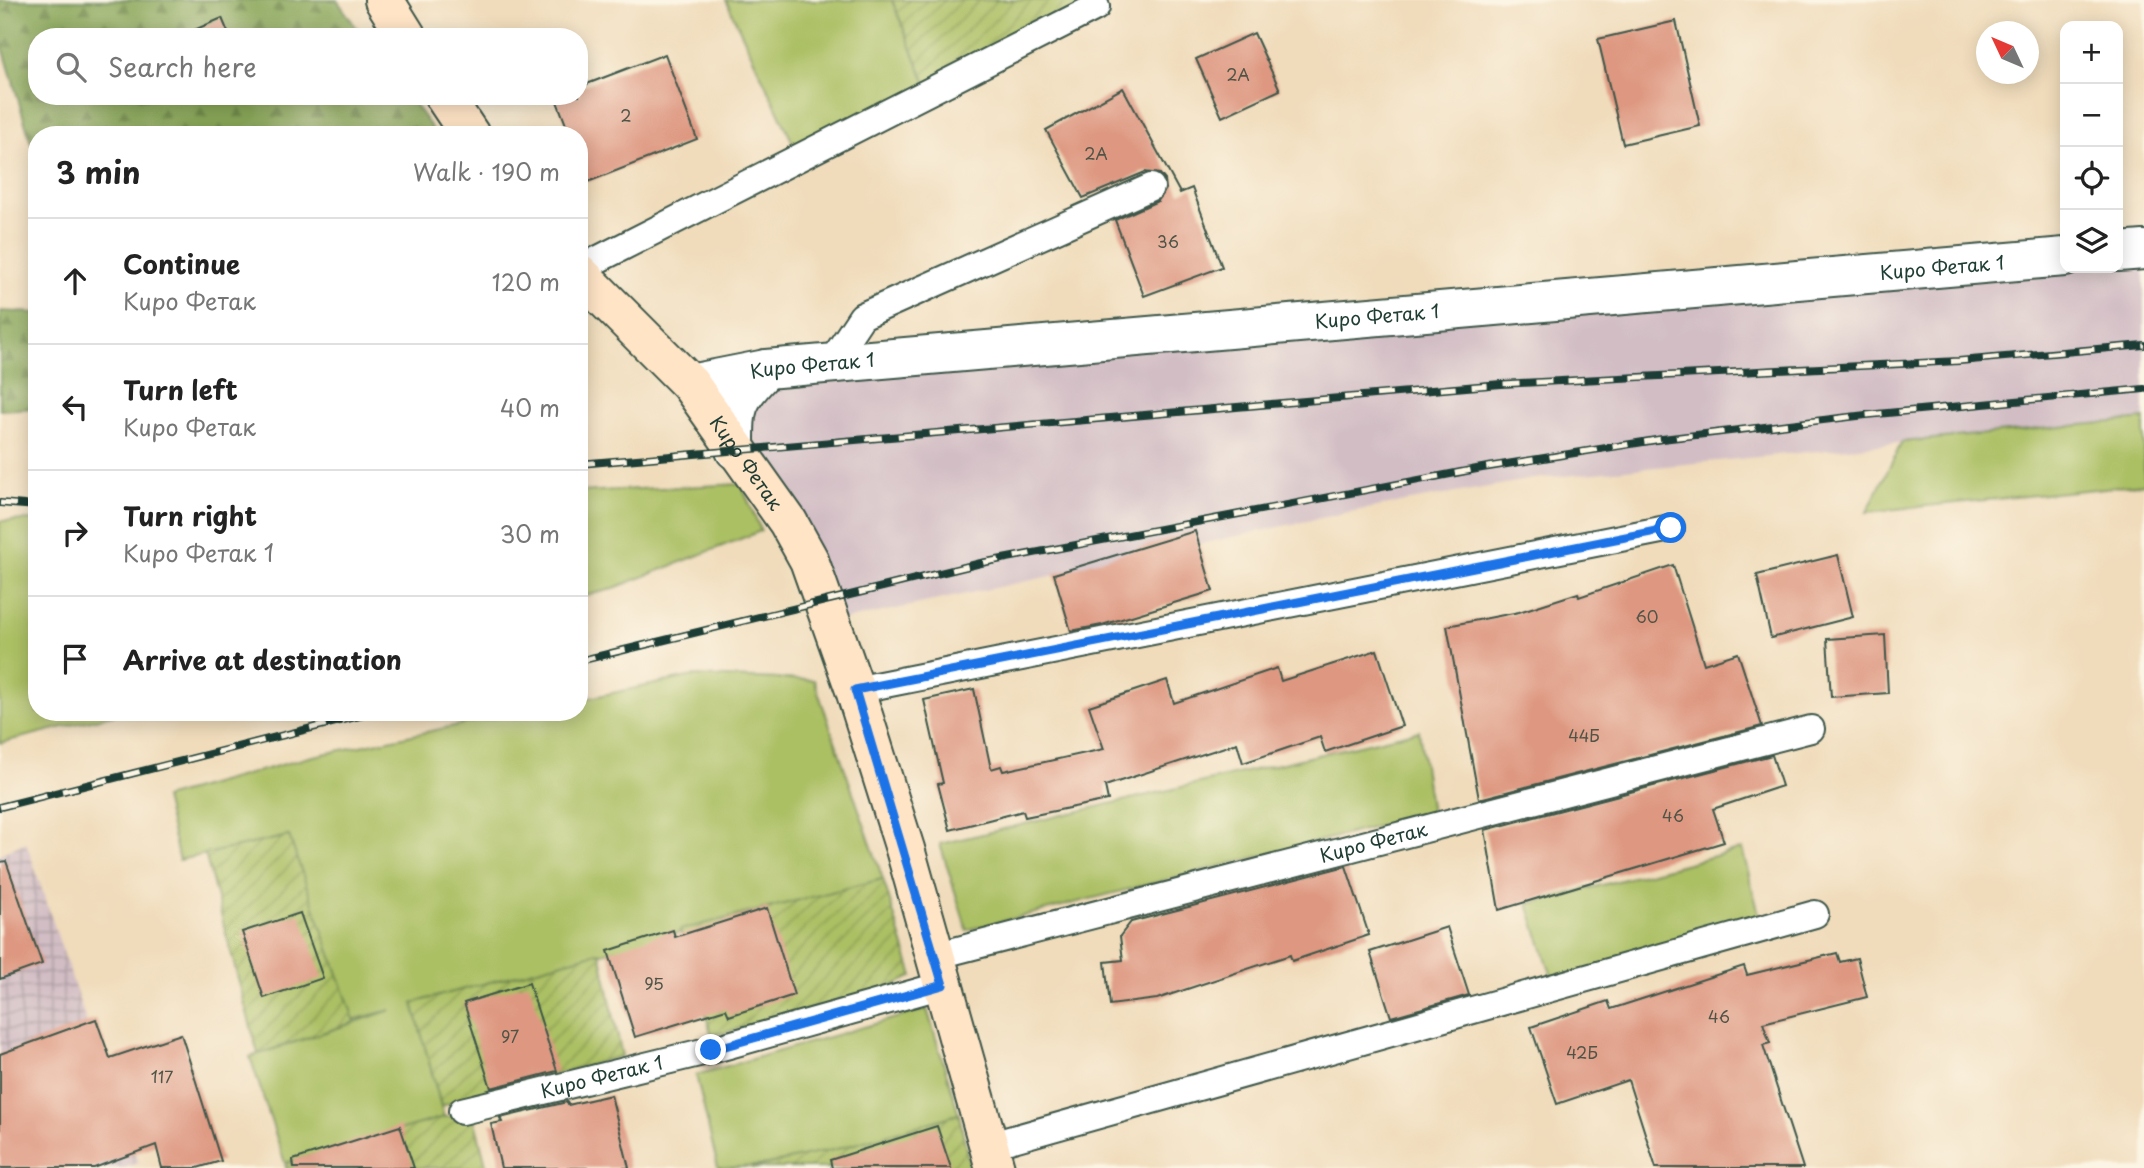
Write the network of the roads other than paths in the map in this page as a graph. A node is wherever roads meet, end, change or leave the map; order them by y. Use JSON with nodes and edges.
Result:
{"nodes":[{"id":1,"x":384,"y":0,"type":"edge"},
{"id":2,"x":1096,"y":7,"type":"dead end"},
{"id":3,"x":401,"y":28,"type":"edge"},
{"id":4,"x":450,"y":105,"type":"edge"},
{"id":5,"x":464,"y":126,"type":"edge"},
{"id":6,"x":1151,"y":187,"type":"dead end"},
{"id":7,"x":2144,"y":250,"type":"edge"},
{"id":8,"x":2123,"y":252,"type":"edge"},
{"id":9,"x":2060,"y":257,"type":"edge"},
{"id":10,"x":588,"y":266,"type":"edge"},
{"id":11,"x":588,"y":280,"type":"edge"},
{"id":12,"x":830,"y":364,"type":"junction"},
{"id":13,"x":766,"y":369,"type":"junction"},
{"id":14,"x":690,"y":384,"type":"junction"},
{"id":15,"x":735,"y":450,"type":"junction"},
{"id":16,"x":1671,"y":528,"type":"dead end"},
{"id":17,"x":855,"y":690,"type":"junction"},
{"id":18,"x":1811,"y":729,"type":"dead end"},
{"id":19,"x":1815,"y":914,"type":"dead end"},
{"id":20,"x":939,"y":970,"type":"junction"},
{"id":21,"x":462,"y":1111,"type":"dead end"},
{"id":22,"x":991,"y":1157,"type":"edge"}],
"edges":[{"from":1,"to":3,"type":"main road"},
{"from":2,"to":10,"type":"lane"},
{"from":4,"to":5,"type":"main road"},
{"from":6,"to":12,"type":"lane"},
{"from":7,"to":8,"type":"street"},
{"from":9,"to":12,"type":"street","name":"Киро Фетак 1"},
{"from":11,"to":14,"type":"main road","name":"Киро Фетак"},
{"from":12,"to":13,"type":"street","name":"Киро Фетак 1"},
{"from":13,"to":14,"type":"street","name":"Киро Фетак 1"},
{"from":13,"to":15,"type":"street"},
{"from":14,"to":15,"type":"main road","name":"Киро Фетак"},
{"from":15,"to":17,"type":"main road","name":"Киро Фетак"},
{"from":16,"to":17,"type":"lane"},
{"from":17,"to":20,"type":"main road","name":"Киро Фетак"},
{"from":18,"to":20,"type":"lane","name":"Киро Фетак"},
{"from":19,"to":22,"type":"lane","name":"Киро Фетак"},
{"from":20,"to":21,"type":"lane","name":"Киро Фетак 1"},
{"from":20,"to":22,"type":"main road","name":"Киро Фетак"}]}
